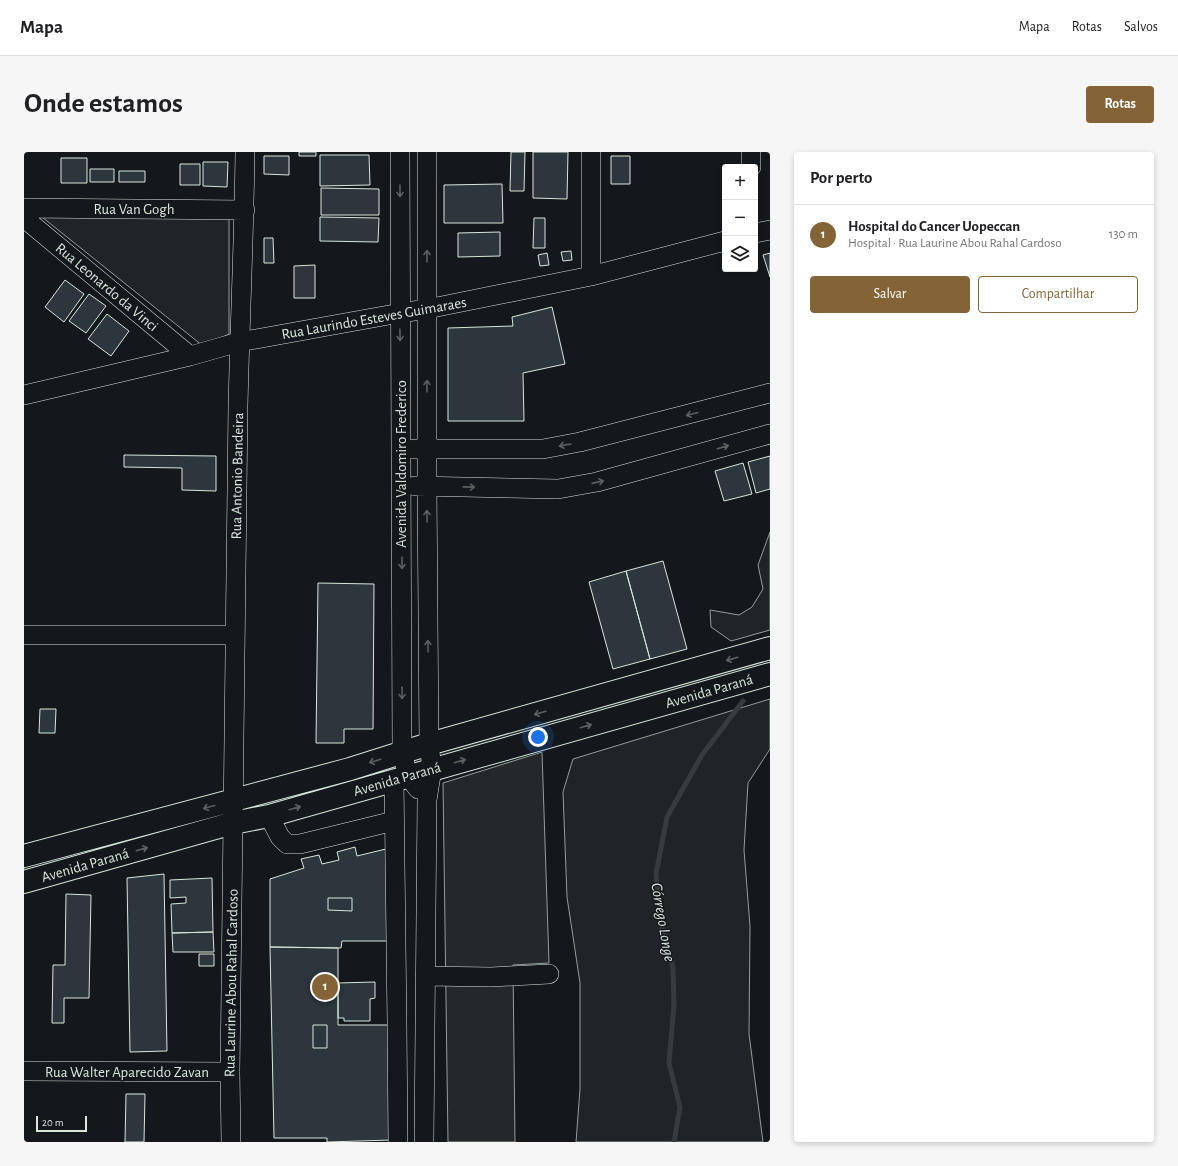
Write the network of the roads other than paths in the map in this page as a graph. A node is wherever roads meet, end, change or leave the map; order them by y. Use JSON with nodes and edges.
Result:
{"nodes":[{"id":1,"x":245,"y":152,"type":"edge"},
{"id":2,"x":400,"y":152,"type":"edge"},
{"id":3,"x":426,"y":152,"type":"edge"},
{"id":4,"x":591,"y":152,"type":"edge"},
{"id":5,"x":751,"y":152,"type":"edge"},
{"id":6,"x":751,"y":164,"type":"edge"},
{"id":7,"x":24,"y":208,"type":"edge"},
{"id":8,"x":245,"y":210,"type":"junction"},
{"id":9,"x":24,"y":218,"type":"edge"},
{"id":10,"x":770,"y":230,"type":"edge"},
{"id":11,"x":758,"y":232,"type":"edge"},
{"id":12,"x":722,"y":242,"type":"edge"},
{"id":13,"x":591,"y":276,"type":"junction"},
{"id":14,"x":427,"y":309,"type":"junction"},
{"id":15,"x":400,"y":313,"type":"junction"},
{"id":16,"x":239,"y":342,"type":"junction"},
{"id":17,"x":190,"y":356,"type":"junction"},
{"id":18,"x":770,"y":393,"type":"edge"},
{"id":19,"x":24,"y":395,"type":"edge"},
{"id":20,"x":770,"y":434,"type":"edge"},
{"id":21,"x":401,"y":449,"type":"junction"},
{"id":22,"x":427,"y":450,"type":"junction"},
{"id":23,"x":402,"y":486,"type":"junction"},
{"id":24,"x":427,"y":486,"type":"junction"},
{"id":25,"x":24,"y":635,"type":"edge"},
{"id":26,"x":235,"y":635,"type":"junction"},
{"id":27,"x":770,"y":648,"type":"edge"},
{"id":28,"x":770,"y":674,"type":"edge"},
{"id":29,"x":429,"y":744,"type":"junction"},
{"id":30,"x":402,"y":753,"type":"junction"},
{"id":31,"x":350,"y":768,"type":"junction"},
{"id":32,"x":432,"y":769,"type":"junction"},
{"id":33,"x":401,"y":778,"type":"junction"},
{"id":34,"x":357,"y":790,"type":"junction"},
{"id":35,"x":233,"y":800,"type":"junction"},
{"id":36,"x":427,"y":800,"type":"junction"},
{"id":37,"x":269,"y":816,"type":"junction"},
{"id":38,"x":394,"y":821,"type":"junction"},
{"id":39,"x":233,"y":823,"type":"junction"},
{"id":40,"x":24,"y":856,"type":"edge"},
{"id":41,"x":24,"y":882,"type":"edge"},
{"id":42,"x":549,"y":974,"type":"dead end"},
{"id":43,"x":424,"y":976,"type":"junction"},
{"id":44,"x":24,"y":1071,"type":"edge"},
{"id":45,"x":230,"y":1072,"type":"junction"},
{"id":46,"x":231,"y":1142,"type":"edge"},
{"id":47,"x":398,"y":1142,"type":"edge"},
{"id":48,"x":424,"y":1142,"type":"edge"}],
"edges":[{"from":1,"to":8,"type":"street","name":"Rua Antonio Bandeira"},
{"from":2,"to":15,"type":"street","name":"Avenida Valdomiro Frederico","one_way":true},
{"from":14,"to":3,"type":"street","name":"Avenida Valdomiro Frederico","one_way":true},
{"from":4,"to":13,"type":"street"},
{"from":5,"to":6,"type":"street"},
{"from":7,"to":8,"type":"street","name":"Rua Van Gogh"},
{"from":8,"to":16,"type":"street","name":"Rua Antonio Bandeira"},
{"from":9,"to":17,"type":"street","name":"Rua Leonardo da Vinci"},
{"from":10,"to":11,"type":"street"},
{"from":12,"to":13,"type":"street","name":"Rua Laurindo Esteves Guimaraes"},
{"from":13,"to":14,"type":"street","name":"Rua Laurindo Esteves Guimaraes"},
{"from":14,"to":15,"type":"street","name":"Rua Laurindo Esteves Guimaraes"},
{"from":22,"to":14,"type":"street","name":"Avenida Valdomiro Frederico","one_way":true},
{"from":15,"to":16,"type":"street","name":"Rua Laurindo Esteves Guimaraes"},
{"from":15,"to":21,"type":"street","name":"Avenida Valdomiro Frederico","one_way":true},
{"from":16,"to":17,"type":"street","name":"Rua Laurindo Esteves Guimaraes"},
{"from":16,"to":26,"type":"street","name":"Rua Antonio Bandeira"},
{"from":17,"to":19,"type":"street","name":"Rua Laurindo Esteves Guimaraes"},
{"from":18,"to":22,"type":"street","one_way":true},
{"from":24,"to":20,"type":"street","one_way":true},
{"from":21,"to":22,"type":"street"},
{"from":21,"to":23,"type":"street","name":"Avenida Valdomiro Frederico"},
{"from":22,"to":24,"type":"street","name":"Avenida Valdomiro Frederico"},
{"from":23,"to":24,"type":"street"},
{"from":23,"to":30,"type":"street","name":"Avenida Valdomiro Frederico","one_way":true},
{"from":29,"to":24,"type":"street","name":"Avenida Valdomiro Frederico","one_way":true},
{"from":25,"to":26,"type":"street"},
{"from":26,"to":35,"type":"street","name":"Rua Antonio Bandeira"},
{"from":27,"to":29,"type":"main road","name":"Avenida Paraná","one_way":true},
{"from":32,"to":28,"type":"main road","name":"Avenida Paraná","one_way":true},
{"from":29,"to":30,"type":"main road","name":"Avenida Paraná"},
{"from":29,"to":32,"type":"street","name":"Avenida Valdomiro Frederico"},
{"from":30,"to":31,"type":"main road","name":"Avenida Paraná","one_way":true},
{"from":30,"to":33,"type":"street","name":"Avenida Valdomiro Frederico"},
{"from":31,"to":34,"type":"main road"},
{"from":31,"to":35,"type":"main road","name":"Avenida Paraná"},
{"from":32,"to":33,"type":"main road","name":"Avenida Paraná"},
{"from":32,"to":36,"type":"street","name":"Avenida Valdomiro Frederico"},
{"from":33,"to":34,"type":"main road","name":"Avenida Paraná"},
{"from":33,"to":36,"type":"street"},
{"from":33,"to":38,"type":"street"},
{"from":37,"to":34,"type":"main road","name":"Avenida Paraná","one_way":true},
{"from":35,"to":39,"type":"street","name":"Rua Laurine Abou Rahal Cardoso"},
{"from":35,"to":40,"type":"main road","name":"Avenida Paraná","one_way":true},
{"from":36,"to":43,"type":"street","name":"Avenida Valdomiro Frederico"},
{"from":37,"to":38,"type":"street"},
{"from":37,"to":39,"type":"main road","name":"Avenida Paraná"},
{"from":38,"to":47,"type":"street"},
{"from":41,"to":39,"type":"main road","name":"Avenida Paraná","one_way":true},
{"from":39,"to":45,"type":"street","name":"Rua Laurine Abou Rahal Cardoso"},
{"from":42,"to":43,"type":"street"},
{"from":43,"to":48,"type":"street","name":"Avenida Valdomiro Frederico"},
{"from":44,"to":45,"type":"street","name":"Rua Walter Aparecido Zavan"},
{"from":45,"to":46,"type":"street","name":"Rua Laurine Abou Rahal Cardoso"}]}
